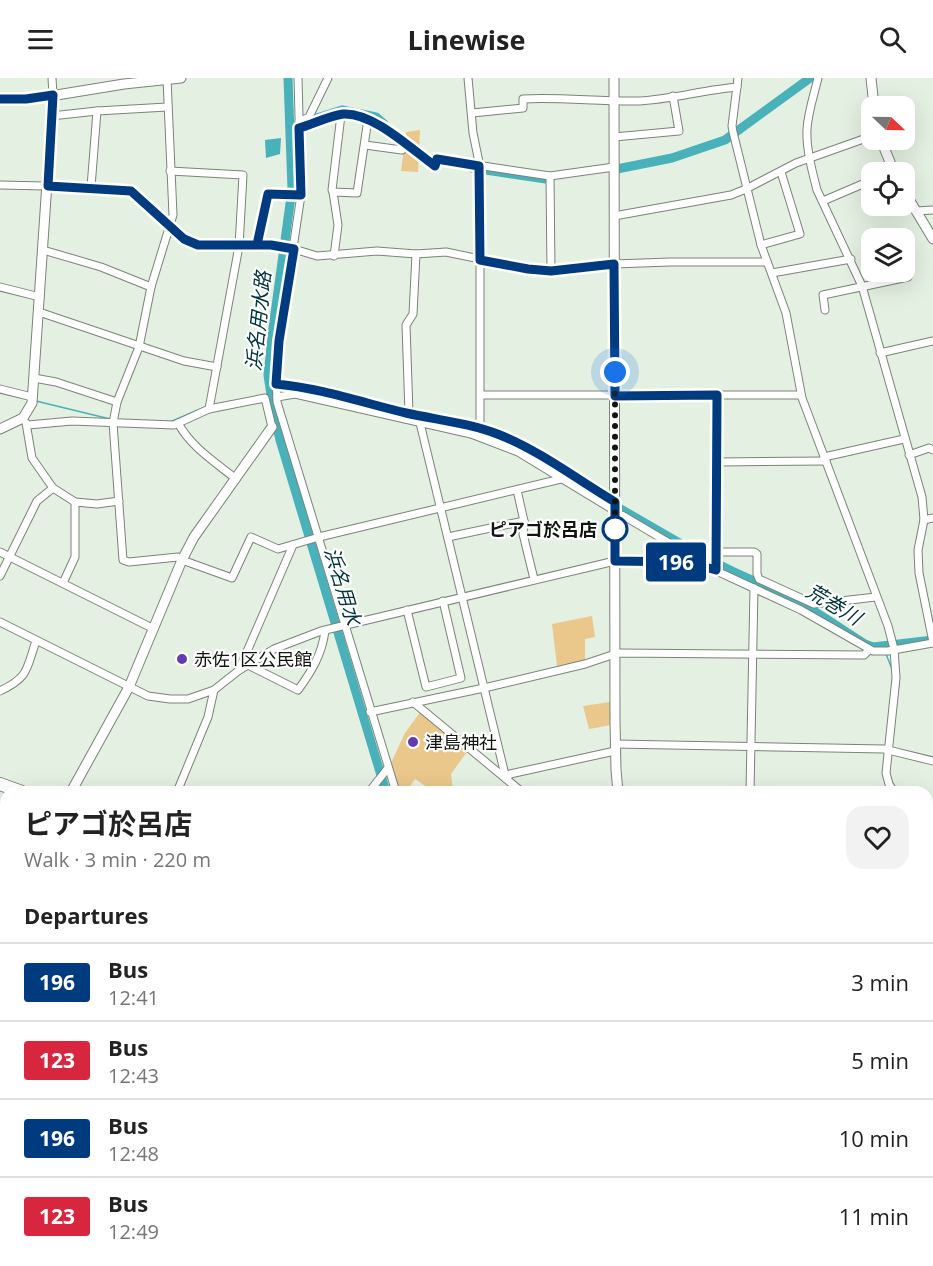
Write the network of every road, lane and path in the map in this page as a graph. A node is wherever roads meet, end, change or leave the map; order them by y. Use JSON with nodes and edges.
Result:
{"nodes":[{"id":1,"x":52,"y":78,"type":"edge"},
{"id":2,"x":181,"y":78,"type":"edge"},
{"id":3,"x":298,"y":78,"type":"edge"},
{"id":4,"x":328,"y":78,"type":"edge"},
{"id":5,"x":468,"y":78,"type":"edge"},
{"id":6,"x":614,"y":78,"type":"edge"},
{"id":7,"x":738,"y":78,"type":"edge"},
{"id":8,"x":818,"y":78,"type":"edge"},
{"id":9,"x":871,"y":78,"type":"edge"},
{"id":10,"x":167,"y":80,"type":"junction"},
{"id":11,"x":737,"y":87,"type":"junction"},
{"id":12,"x":53,"y":95,"type":"junction"},
{"id":13,"x":673,"y":96,"type":"junction"},
{"id":14,"x":873,"y":96,"type":"edge"},
{"id":15,"x":0,"y":99,"type":"edge"},
{"id":16,"x":615,"y":101,"type":"junction"},
{"id":17,"x":167,"y":106,"type":"junction"},
{"id":18,"x":97,"y":111,"type":"junction"},
{"id":19,"x":472,"y":113,"type":"junction"},
{"id":20,"x":51,"y":116,"type":"junction"},
{"id":21,"x":341,"y":116,"type":"junction"},
{"id":22,"x":368,"y":119,"type":"junction"},
{"id":23,"x":299,"y":125,"type":"junction"},
{"id":24,"x":614,"y":137,"type":"junction"},
{"id":25,"x":861,"y":140,"type":"edge"},
{"id":26,"x":404,"y":143,"type":"junction"},
{"id":27,"x":365,"y":145,"type":"junction"},
{"id":28,"x":810,"y":158,"type":"junction"},
{"id":29,"x":614,"y":167,"type":"junction"},
{"id":30,"x":480,"y":168,"type":"junction"},
{"id":31,"x":170,"y":171,"type":"junction"},
{"id":32,"x":781,"y":172,"type":"junction"},
{"id":33,"x":550,"y":176,"type":"junction"},
{"id":34,"x":0,"y":185,"type":"edge"},
{"id":35,"x":861,"y":185,"type":"edge"},
{"id":36,"x":48,"y":186,"type":"junction"},
{"id":37,"x":91,"y":188,"type":"junction"},
{"id":38,"x":747,"y":189,"type":"junction"},
{"id":39,"x":333,"y":192,"type":"junction"},
{"id":40,"x":298,"y":195,"type":"junction"},
{"id":41,"x":824,"y":201,"type":"junction"},
{"id":42,"x":933,"y":210,"type":"edge"},
{"id":43,"x":916,"y":211,"type":"joint"},
{"id":44,"x":614,"y":216,"type":"junction"},
{"id":45,"x":170,"y":227,"type":"junction"},
{"id":46,"x":933,"y":239,"type":"edge"},
{"id":47,"x":761,"y":245,"type":"junction"},
{"id":48,"x":239,"y":246,"type":"junction"},
{"id":49,"x":256,"y":246,"type":"junction"},
{"id":50,"x":292,"y":248,"type":"junction"},
{"id":51,"x":43,"y":250,"type":"junction"},
{"id":52,"x":416,"y":255,"type":"junction"},
{"id":53,"x":334,"y":256,"type":"junction"},
{"id":54,"x":851,"y":259,"type":"junction"},
{"id":55,"x":480,"y":260,"type":"junction"},
{"id":56,"x":767,"y":262,"type":"junction"},
{"id":57,"x":614,"y":264,"type":"junction"},
{"id":58,"x":551,"y":271,"type":"junction"},
{"id":59,"x":772,"y":273,"type":"junction"},
{"id":60,"x":882,"y":282,"type":"edge"},
{"id":61,"x":862,"y":286,"type":"junction"},
{"id":62,"x":0,"y":287,"type":"edge"},
{"id":63,"x":151,"y":287,"type":"junction"},
{"id":64,"x":40,"y":297,"type":"junction"},
{"id":65,"x":825,"y":310,"type":"dead end"},
{"id":66,"x":39,"y":312,"type":"junction"},
{"id":67,"x":933,"y":341,"type":"edge"},
{"id":68,"x":139,"y":347,"type":"junction"},
{"id":69,"x":880,"y":353,"type":"junction"},
{"id":70,"x":217,"y":367,"type":"junction"},
{"id":71,"x":34,"y":378,"type":"junction"},
{"id":72,"x":276,"y":384,"type":"junction"},
{"id":73,"x":0,"y":389,"type":"edge"},
{"id":74,"x":481,"y":395,"type":"junction"},
{"id":75,"x":717,"y":395,"type":"junction"},
{"id":76,"x":801,"y":395,"type":"junction"},
{"id":77,"x":615,"y":396,"type":"junction"},
{"id":78,"x":32,"y":397,"type":"junction"},
{"id":79,"x":277,"y":397,"type":"junction"},
{"id":80,"x":117,"y":402,"type":"junction"},
{"id":81,"x":209,"y":409,"type":"junction"},
{"id":82,"x":409,"y":413,"type":"junction"},
{"id":83,"x":281,"y":415,"type":"junction"},
{"id":84,"x":421,"y":419,"type":"junction"},
{"id":85,"x":25,"y":422,"type":"junction"},
{"id":86,"x":113,"y":423,"type":"junction"},
{"id":87,"x":178,"y":423,"type":"junction"},
{"id":88,"x":272,"y":427,"type":"junction"},
{"id":89,"x":480,"y":428,"type":"junction"},
{"id":90,"x":0,"y":429,"type":"edge"},
{"id":91,"x":904,"y":438,"type":"junction"},
{"id":92,"x":933,"y":450,"type":"edge"},
{"id":93,"x":909,"y":455,"type":"junction"},
{"id":94,"x":825,"y":459,"type":"junction"},
{"id":95,"x":718,"y":462,"type":"junction"},
{"id":96,"x":236,"y":479,"type":"junction"},
{"id":97,"x":561,"y":479,"type":"junction"},
{"id":98,"x":53,"y":488,"type":"junction"},
{"id":99,"x":517,"y":490,"type":"junction"},
{"id":100,"x":119,"y":501,"type":"junction"},
{"id":101,"x":75,"y":502,"type":"junction"},
{"id":102,"x":440,"y":508,"type":"junction"},
{"id":103,"x":615,"y":508,"type":"junction"},
{"id":104,"x":933,"y":518,"type":"edge"},
{"id":105,"x":924,"y":520,"type":"junction"},
{"id":106,"x":524,"y":521,"type":"junction"},
{"id":107,"x":448,"y":537,"type":"junction"},
{"id":108,"x":317,"y":538,"type":"junction"},
{"id":109,"x":293,"y":545,"type":"junction"},
{"id":110,"x":0,"y":552,"type":"edge"},
{"id":111,"x":717,"y":552,"type":"junction"},
{"id":112,"x":9,"y":556,"type":"junction"},
{"id":113,"x":182,"y":560,"type":"junction"},
{"id":114,"x":615,"y":561,"type":"junction"},
{"id":115,"x":713,"y":569,"type":"junction"},
{"id":116,"x":0,"y":576,"type":"edge"},
{"id":117,"x":534,"y":579,"type":"junction"},
{"id":118,"x":63,"y":583,"type":"junction"},
{"id":119,"x":754,"y":588,"type":"junction"},
{"id":120,"x":461,"y":597,"type":"junction"},
{"id":121,"x":876,"y":597,"type":"junction"},
{"id":122,"x":444,"y":601,"type":"junction"},
{"id":123,"x":407,"y":610,"type":"junction"},
{"id":124,"x":0,"y":622,"type":"edge"},
{"id":125,"x":343,"y":625,"type":"junction"},
{"id":126,"x":154,"y":629,"type":"junction"},
{"id":127,"x":328,"y":630,"type":"junction"},
{"id":128,"x":36,"y":641,"type":"junction"},
{"id":129,"x":933,"y":641,"type":"edge"},
{"id":130,"x":894,"y":649,"type":"junction"},
{"id":131,"x":869,"y":650,"type":"junction"},
{"id":132,"x":615,"y":655,"type":"junction"},
{"id":133,"x":753,"y":655,"type":"junction"},
{"id":134,"x":248,"y":665,"type":"junction"},
{"id":135,"x":238,"y":671,"type":"junction"},
{"id":136,"x":129,"y":687,"type":"junction"},
{"id":137,"x":484,"y":688,"type":"junction"},
{"id":138,"x":214,"y":690,"type":"junction"},
{"id":139,"x":0,"y":691,"type":"edge"},
{"id":140,"x":413,"y":702,"type":"junction"},
{"id":141,"x":370,"y":712,"type":"junction"},
{"id":142,"x":751,"y":746,"type":"junction"},
{"id":143,"x":615,"y":747,"type":"junction"},
{"id":144,"x":889,"y":750,"type":"junction"},
{"id":145,"x":933,"y":760,"type":"edge"},
{"id":146,"x":387,"y":770,"type":"junction"},
{"id":147,"x":506,"y":779,"type":"junction"},
{"id":148,"x":75,"y":786,"type":"edge"},
{"id":149,"x":179,"y":786,"type":"edge"},
{"id":150,"x":374,"y":786,"type":"edge"},
{"id":151,"x":394,"y":786,"type":"edge"},
{"id":152,"x":515,"y":786,"type":"edge"},
{"id":153,"x":618,"y":786,"type":"edge"},
{"id":154,"x":750,"y":786,"type":"edge"},
{"id":155,"x":891,"y":786,"type":"edge"}],
"edges":[{"from":1,"to":12,"type":"street"},
{"from":2,"to":10,"type":"street"},
{"from":3,"to":23,"type":"street"},
{"from":4,"to":23,"type":"street"},
{"from":5,"to":19,"type":"street"},
{"from":6,"to":16,"type":"street"},
{"from":7,"to":11,"type":"street"},
{"from":8,"to":28,"type":"street"},
{"from":9,"to":14,"type":"street"},
{"from":10,"to":12,"type":"street"},
{"from":10,"to":17,"type":"street"},
{"from":11,"to":13,"type":"street"},
{"from":11,"to":38,"type":"street"},
{"from":12,"to":15,"type":"street"},
{"from":12,"to":20,"type":"street"},
{"from":13,"to":16,"type":"street"},
{"from":13,"to":24,"type":"street"},
{"from":16,"to":19,"type":"street"},
{"from":16,"to":24,"type":"street"},
{"from":17,"to":18,"type":"street"},
{"from":17,"to":31,"type":"street"},
{"from":18,"to":20,"type":"street"},
{"from":18,"to":37,"type":"street"},
{"from":19,"to":30,"type":"street"},
{"from":20,"to":36,"type":"street"},
{"from":21,"to":22,"type":"street"},
{"from":21,"to":23,"type":"street"},
{"from":21,"to":39,"type":"street"},
{"from":22,"to":26,"type":"street"},
{"from":22,"to":27,"type":"street"},
{"from":23,"to":40,"type":"street"},
{"from":24,"to":29,"type":"street"},
{"from":25,"to":28,"type":"street"},
{"from":26,"to":27,"type":"street"},
{"from":26,"to":30,"type":"street"},
{"from":27,"to":39,"type":"street"},
{"from":28,"to":32,"type":"street"},
{"from":28,"to":41,"type":"street"},
{"from":29,"to":33,"type":"street"},
{"from":29,"to":44,"type":"street"},
{"from":30,"to":33,"type":"street"},
{"from":30,"to":55,"type":"street"},
{"from":31,"to":45,"type":"street"},
{"from":31,"to":48,"type":"street"},
{"from":32,"to":38,"type":"street"},
{"from":32,"to":47,"type":"street"},
{"from":33,"to":58,"type":"street"},
{"from":34,"to":36,"type":"street"},
{"from":35,"to":41,"type":"street"},
{"from":36,"to":37,"type":"street"},
{"from":36,"to":51,"type":"street"},
{"from":37,"to":45,"type":"street"},
{"from":38,"to":44,"type":"street"},
{"from":38,"to":47,"type":"street"},
{"from":39,"to":53,"type":"street"},
{"from":40,"to":49,"type":"street"},
{"from":40,"to":50,"type":"street"},
{"from":41,"to":54,"type":"street"},
{"from":42,"to":43,"type":"street"},
{"from":43,"to":46,"type":"street"},
{"from":44,"to":57,"type":"street"},
{"from":45,"to":48,"type":"street"},
{"from":45,"to":63,"type":"street"},
{"from":47,"to":56,"type":"street"},
{"from":48,"to":49,"type":"street"},
{"from":48,"to":70,"type":"street"},
{"from":49,"to":50,"type":"street"},
{"from":50,"to":53,"type":"street"},
{"from":50,"to":72,"type":"street"},
{"from":51,"to":63,"type":"street"},
{"from":51,"to":64,"type":"street"},
{"from":52,"to":53,"type":"street"},
{"from":52,"to":55,"type":"street"},
{"from":52,"to":82,"type":"street"},
{"from":54,"to":59,"type":"street"},
{"from":54,"to":61,"type":"street"},
{"from":55,"to":58,"type":"street"},
{"from":55,"to":74,"type":"street"},
{"from":56,"to":57,"type":"street"},
{"from":56,"to":59,"type":"street"},
{"from":57,"to":58,"type":"street"},
{"from":57,"to":77,"type":"street"},
{"from":59,"to":76,"type":"street"},
{"from":60,"to":61,"type":"street"},
{"from":61,"to":65,"type":"street"},
{"from":61,"to":69,"type":"street"},
{"from":62,"to":64,"type":"street"},
{"from":63,"to":68,"type":"street"},
{"from":64,"to":66,"type":"street"},
{"from":66,"to":68,"type":"street"},
{"from":66,"to":71,"type":"street"},
{"from":67,"to":69,"type":"street"},
{"from":68,"to":70,"type":"street"},
{"from":68,"to":80,"type":"street"},
{"from":69,"to":91,"type":"street"},
{"from":70,"to":81,"type":"street"},
{"from":71,"to":78,"type":"street"},
{"from":71,"to":80,"type":"street"},
{"from":72,"to":79,"type":"street"},
{"from":72,"to":82,"type":"street"},
{"from":73,"to":78,"type":"street"},
{"from":74,"to":77,"type":"street"},
{"from":74,"to":89,"type":"street"},
{"from":75,"to":76,"type":"street"},
{"from":75,"to":77,"type":"street"},
{"from":75,"to":95,"type":"street"},
{"from":76,"to":94,"type":"street"},
{"from":77,"to":103,"type":"street"},
{"from":78,"to":85,"type":"street"},
{"from":79,"to":83,"type":"street"},
{"from":79,"to":84,"type":"street"},
{"from":80,"to":86,"type":"street"},
{"from":81,"to":87,"type":"street"},
{"from":81,"to":88,"type":"street"},
{"from":82,"to":84,"type":"street"},
{"from":83,"to":88,"type":"street"},
{"from":83,"to":108,"type":"street"},
{"from":84,"to":89,"type":"street"},
{"from":84,"to":97,"type":"street"},
{"from":84,"to":102,"type":"street"},
{"from":85,"to":86,"type":"street"},
{"from":85,"to":90,"type":"street"},
{"from":85,"to":98,"type":"street"},
{"from":86,"to":87,"type":"street"},
{"from":86,"to":100,"type":"street"},
{"from":87,"to":96,"type":"street"},
{"from":88,"to":96,"type":"street"},
{"from":89,"to":103,"type":"street"},
{"from":91,"to":93,"type":"street"},
{"from":91,"to":94,"type":"street"},
{"from":92,"to":93,"type":"street"},
{"from":93,"to":105,"type":"street"},
{"from":94,"to":95,"type":"street"},
{"from":94,"to":121,"type":"street"},
{"from":95,"to":111,"type":"street"},
{"from":96,"to":113,"type":"street"},
{"from":97,"to":99,"type":"street"},
{"from":97,"to":103,"type":"street"},
{"from":98,"to":101,"type":"street"},
{"from":98,"to":112,"type":"street"},
{"from":99,"to":102,"type":"street"},
{"from":99,"to":106,"type":"street"},
{"from":100,"to":101,"type":"street"},
{"from":100,"to":113,"type":"street"},
{"from":101,"to":118,"type":"street"},
{"from":102,"to":107,"type":"street"},
{"from":102,"to":108,"type":"street"},
{"from":103,"to":114,"type":"street"},
{"from":103,"to":115,"type":"street"},
{"from":104,"to":105,"type":"street"},
{"from":105,"to":129,"type":"street"},
{"from":106,"to":107,"type":"street"},
{"from":106,"to":117,"type":"street"},
{"from":107,"to":120,"type":"street"},
{"from":108,"to":109,"type":"street"},
{"from":108,"to":125,"type":"street"},
{"from":109,"to":113,"type":"street"},
{"from":109,"to":135,"type":"street"},
{"from":110,"to":112,"type":"street"},
{"from":111,"to":115,"type":"street"},
{"from":111,"to":121,"type":"street"},
{"from":112,"to":116,"type":"street"},
{"from":112,"to":118,"type":"street"},
{"from":113,"to":126,"type":"street"},
{"from":114,"to":115,"type":"street"},
{"from":114,"to":117,"type":"street"},
{"from":114,"to":132,"type":"street"},
{"from":115,"to":119,"type":"street"},
{"from":117,"to":120,"type":"street"},
{"from":118,"to":126,"type":"street"},
{"from":119,"to":131,"type":"street"},
{"from":119,"to":133,"type":"street"},
{"from":120,"to":122,"type":"street"},
{"from":120,"to":137,"type":"street"},
{"from":121,"to":130,"type":"street"},
{"from":122,"to":123,"type":"street"},
{"from":122,"to":123,"type":"street"},
{"from":123,"to":125,"type":"street"},
{"from":124,"to":128,"type":"street"},
{"from":125,"to":127,"type":"street"},
{"from":125,"to":141,"type":"street"},
{"from":126,"to":136,"type":"street"},
{"from":127,"to":134,"type":"street"},
{"from":127,"to":134,"type":"street"},
{"from":128,"to":136,"type":"street"},
{"from":128,"to":139,"type":"street"},
{"from":129,"to":130,"type":"street"},
{"from":130,"to":131,"type":"street"},
{"from":130,"to":144,"type":"street"},
{"from":131,"to":133,"type":"street"},
{"from":132,"to":133,"type":"street"},
{"from":132,"to":137,"type":"street"},
{"from":132,"to":143,"type":"street"},
{"from":133,"to":142,"type":"street"},
{"from":134,"to":135,"type":"street"},
{"from":135,"to":138,"type":"street"},
{"from":136,"to":138,"type":"street"},
{"from":136,"to":148,"type":"street"},
{"from":137,"to":140,"type":"street"},
{"from":137,"to":147,"type":"street"},
{"from":138,"to":149,"type":"street"},
{"from":140,"to":141,"type":"street"},
{"from":140,"to":147,"type":"street"},
{"from":141,"to":146,"type":"street"},
{"from":142,"to":143,"type":"street"},
{"from":142,"to":144,"type":"street"},
{"from":142,"to":154,"type":"street"},
{"from":143,"to":147,"type":"street"},
{"from":143,"to":153,"type":"street"},
{"from":144,"to":145,"type":"street"},
{"from":144,"to":155,"type":"street"},
{"from":146,"to":150,"type":"street"},
{"from":146,"to":151,"type":"street"},
{"from":147,"to":152,"type":"street"}]}
